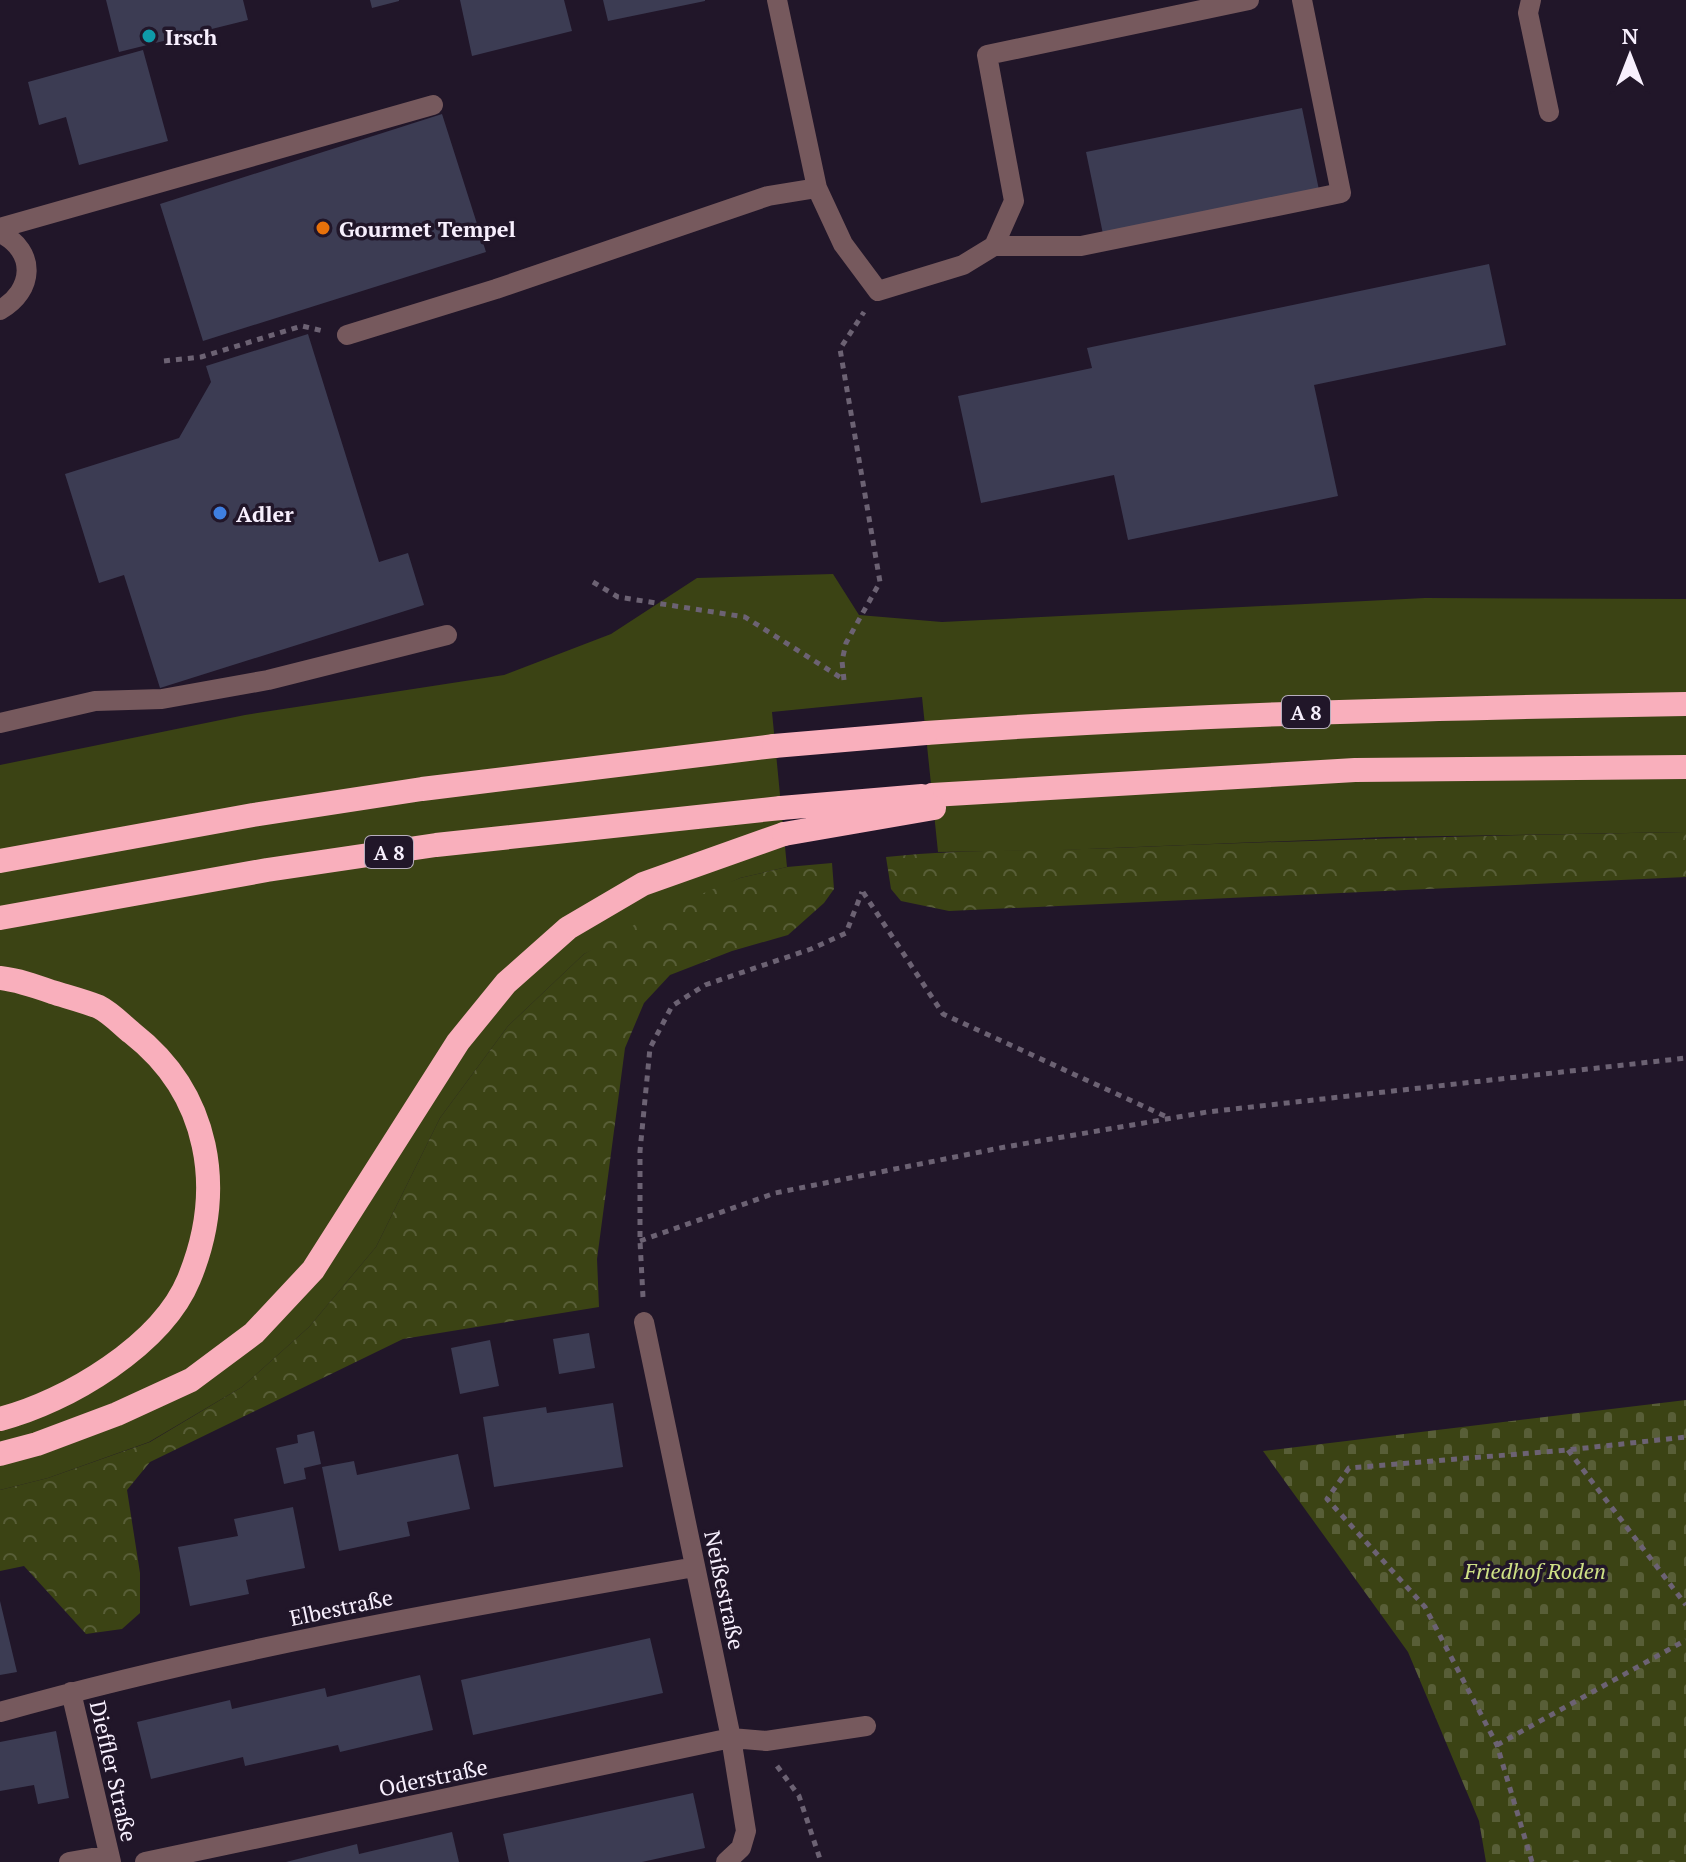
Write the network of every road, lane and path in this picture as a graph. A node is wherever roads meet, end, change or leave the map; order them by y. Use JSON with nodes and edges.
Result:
{"nodes":[{"id":1,"x":777,"y":0,"type":"edge"},
{"id":2,"x":1249,"y":0,"type":"edge"},
{"id":3,"x":1302,"y":0,"type":"edge"},
{"id":4,"x":1531,"y":0,"type":"edge"},
{"id":5,"x":433,"y":105,"type":"dead end"},
{"id":6,"x":1549,"y":112,"type":"dead end"},
{"id":7,"x":817,"y":188,"type":"junction"},
{"id":8,"x":0,"y":230,"type":"edge"},
{"id":9,"x":994,"y":246,"type":"junction"},
{"id":10,"x":878,"y":291,"type":"junction"},
{"id":11,"x":0,"y":310,"type":"edge"},
{"id":12,"x":313,"y":329,"type":"dead end"},
{"id":13,"x":347,"y":335,"type":"dead end"},
{"id":14,"x":164,"y":361,"type":"dead end"},
{"id":15,"x":593,"y":582,"type":"dead end"},
{"id":16,"x":447,"y":635,"type":"dead end"},
{"id":17,"x":1686,"y":704,"type":"edge"},
{"id":18,"x":0,"y":723,"type":"edge"},
{"id":19,"x":1686,"y":767,"type":"edge"},
{"id":20,"x":933,"y":802,"type":"junction"},
{"id":21,"x":0,"y":861,"type":"edge"},
{"id":22,"x":0,"y":918,"type":"edge"},
{"id":23,"x":0,"y":978,"type":"edge"},
{"id":24,"x":1686,"y":1058,"type":"edge"},
{"id":25,"x":1170,"y":1119,"type":"junction"},
{"id":26,"x":640,"y":1241,"type":"junction"},
{"id":27,"x":644,"y":1322,"type":"joint"},
{"id":28,"x":0,"y":1419,"type":"edge"},
{"id":29,"x":1686,"y":1437,"type":"edge"},
{"id":30,"x":1567,"y":1450,"type":"junction"},
{"id":31,"x":0,"y":1454,"type":"edge"},
{"id":32,"x":695,"y":1567,"type":"junction"},
{"id":33,"x":1686,"y":1605,"type":"edge"},
{"id":34,"x":1686,"y":1640,"type":"edge"},
{"id":35,"x":71,"y":1692,"type":"junction"},
{"id":36,"x":0,"y":1712,"type":"edge"},
{"id":37,"x":866,"y":1726,"type":"dead end"},
{"id":38,"x":731,"y":1738,"type":"junction"},
{"id":39,"x":1497,"y":1745,"type":"junction"},
{"id":40,"x":776,"y":1764,"type":"dead end"},
{"id":41,"x":110,"y":1858,"type":"edge"},
{"id":42,"x":69,"y":1862,"type":"edge"},
{"id":43,"x":145,"y":1862,"type":"edge"},
{"id":44,"x":726,"y":1862,"type":"edge"},
{"id":45,"x":821,"y":1862,"type":"edge"},
{"id":46,"x":1532,"y":1862,"type":"edge"}],
"edges":[{"from":1,"to":7,"type":"street"},
{"from":2,"to":9,"type":"street"},
{"from":3,"to":9,"type":"street"},
{"from":4,"to":6,"type":"street"},
{"from":5,"to":8,"type":"street"},
{"from":7,"to":10,"type":"street"},
{"from":7,"to":13,"type":"street"},
{"from":8,"to":11,"type":"street"},
{"from":9,"to":10,"type":"street"},
{"from":10,"to":15,"type":"path"},
{"from":12,"to":14,"type":"path"},
{"from":16,"to":18,"type":"street"},
{"from":17,"to":21,"type":"highway","number":"A 8","bridge":true},
{"from":19,"to":20,"type":"highway","number":"A 8"},
{"from":20,"to":22,"type":"highway","number":"A 8","bridge":true},
{"from":20,"to":31,"type":"highway","bridge":true},
{"from":23,"to":28,"type":"highway"},
{"from":24,"to":25,"type":"path"},
{"from":25,"to":26,"type":"path"},
{"from":25,"to":26,"type":"path"},
{"from":26,"to":27,"type":"path"},
{"from":27,"to":32,"type":"street","name":"Neißestraße"},
{"from":29,"to":30,"type":"path"},
{"from":30,"to":33,"type":"path"},
{"from":30,"to":39,"type":"path"},
{"from":32,"to":35,"type":"street","name":"Elbestraße"},
{"from":32,"to":38,"type":"street","name":"Neißestraße"},
{"from":34,"to":39,"type":"path"},
{"from":35,"to":36,"type":"street","name":"Elbestraße"},
{"from":35,"to":41,"type":"street","name":"Dieffler Straße"},
{"from":37,"to":38,"type":"street","name":"Oderstraße"},
{"from":38,"to":43,"type":"street","name":"Oderstraße"},
{"from":38,"to":44,"type":"street","name":"Neißestraße"},
{"from":39,"to":46,"type":"path"},
{"from":40,"to":45,"type":"path"},
{"from":41,"to":42,"type":"street"}]}
